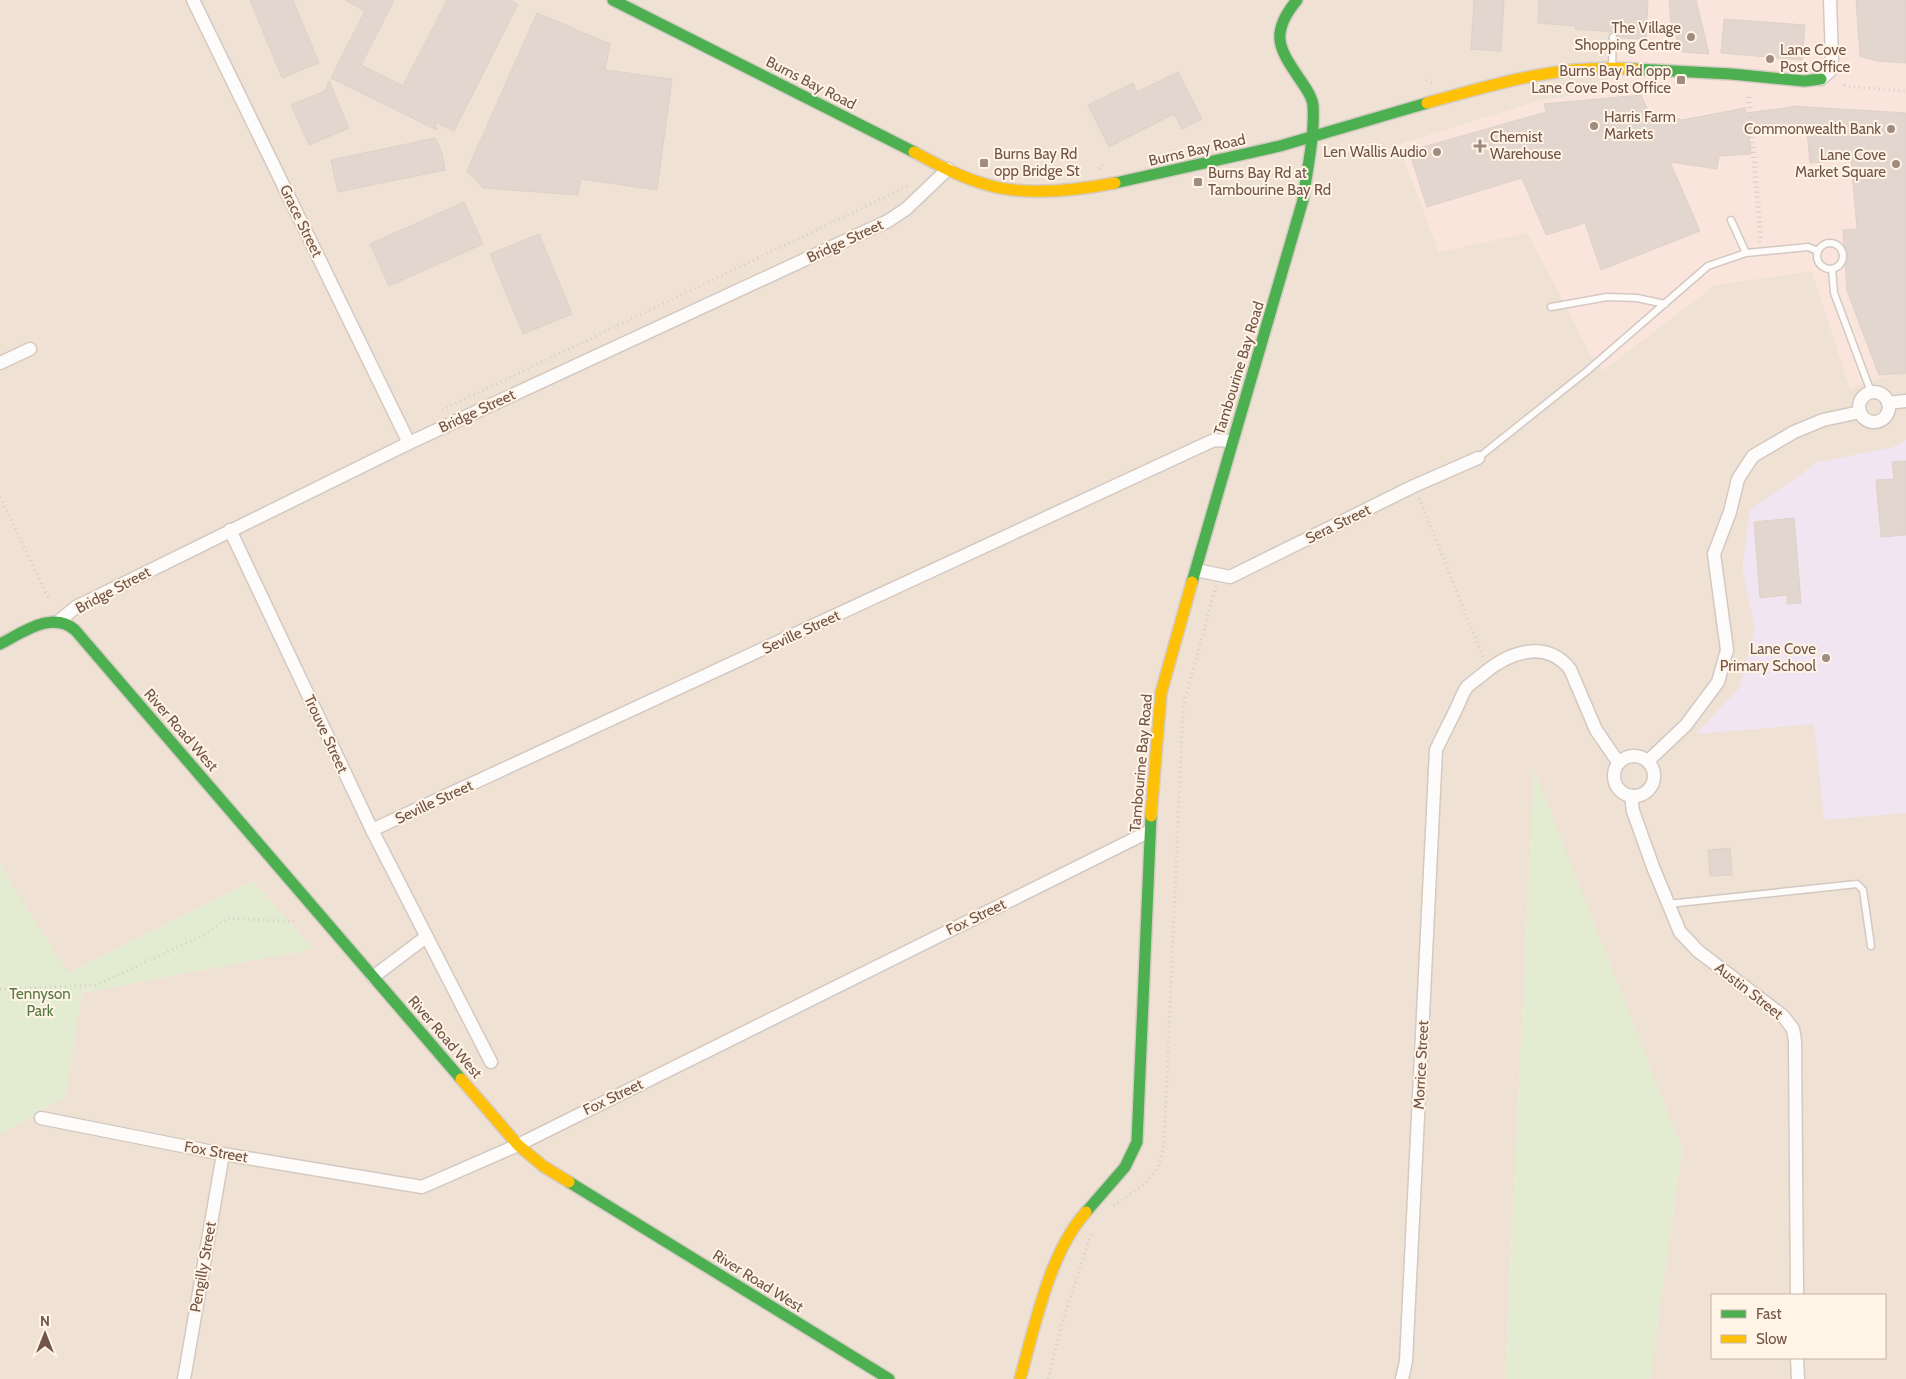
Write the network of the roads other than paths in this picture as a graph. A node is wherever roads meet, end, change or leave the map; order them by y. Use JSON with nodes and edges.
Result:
{"nodes":[{"id":1,"x":194,"y":0,"type":"edge"},
{"id":2,"x":613,"y":0,"type":"edge"},
{"id":3,"x":1297,"y":0,"type":"edge"},
{"id":4,"x":1830,"y":0,"type":"edge"},
{"id":5,"x":1613,"y":37,"type":"dead end"},
{"id":6,"x":1612,"y":68,"type":"junction"},
{"id":7,"x":1821,"y":79,"type":"joint"},
{"id":8,"x":1312,"y":138,"type":"junction"},
{"id":9,"x":948,"y":169,"type":"junction"},
{"id":10,"x":1731,"y":220,"type":"dead end"},
{"id":11,"x":1818,"y":251,"type":"junction"},
{"id":12,"x":1746,"y":254,"type":"junction"},
{"id":13,"x":1832,"y":268,"type":"junction"},
{"id":14,"x":1665,"y":304,"type":"junction"},
{"id":15,"x":1552,"y":307,"type":"dead end"},
{"id":16,"x":30,"y":349,"type":"dead end"},
{"id":17,"x":0,"y":363,"type":"edge"},
{"id":18,"x":1871,"y":392,"type":"junction"},
{"id":19,"x":1906,"y":401,"type":"edge"},
{"id":20,"x":1888,"y":403,"type":"junction"},
{"id":21,"x":1860,"y":412,"type":"junction"},
{"id":22,"x":1232,"y":441,"type":"junction"},
{"id":23,"x":409,"y":443,"type":"junction"},
{"id":24,"x":1478,"y":458,"type":"joint"},
{"id":25,"x":230,"y":530,"type":"junction"},
{"id":26,"x":1196,"y":570,"type":"junction"},
{"id":27,"x":60,"y":622,"type":"junction"},
{"id":28,"x":0,"y":644,"type":"edge"},
{"id":29,"x":1648,"y":761,"type":"junction"},
{"id":30,"x":1618,"y":762,"type":"junction"},
{"id":31,"x":1632,"y":796,"type":"junction"},
{"id":32,"x":372,"y":830,"type":"junction"},
{"id":33,"x":1150,"y":831,"type":"junction"},
{"id":34,"x":1668,"y":904,"type":"junction"},
{"id":35,"x":426,"y":937,"type":"junction"},
{"id":36,"x":1871,"y":946,"type":"dead end"},
{"id":37,"x":373,"y":977,"type":"junction"},
{"id":38,"x":490,"y":1062,"type":"dead end"},
{"id":39,"x":41,"y":1118,"type":"dead end"},
{"id":40,"x":518,"y":1145,"type":"junction"},
{"id":41,"x":223,"y":1154,"type":"junction"},
{"id":42,"x":1797,"y":1294,"type":"edge"},
{"id":43,"x":1797,"y":1359,"type":"edge"},
{"id":44,"x":184,"y":1379,"type":"edge"},
{"id":45,"x":889,"y":1379,"type":"edge"},
{"id":46,"x":1020,"y":1379,"type":"edge"},
{"id":47,"x":1402,"y":1379,"type":"edge"},
{"id":48,"x":1798,"y":1379,"type":"edge"}],
"edges":[{"from":1,"to":23,"type":"street","name":"Grace Street"},
{"from":2,"to":9,"type":"street","name":"Burns Bay Road"},
{"from":3,"to":8,"type":"street","name":"Tambourine Bay Road"},
{"from":4,"to":7,"type":"street"},
{"from":5,"to":6,"type":"lane"},
{"from":6,"to":7,"type":"street","name":"Burns Bay Road"},
{"from":6,"to":8,"type":"street","name":"Burns Bay Road"},
{"from":8,"to":9,"type":"street","name":"Burns Bay Road"},
{"from":8,"to":22,"type":"street","name":"Tambourine Bay Road"},
{"from":9,"to":23,"type":"street","name":"Bridge Street"},
{"from":10,"to":12,"type":"lane"},
{"from":11,"to":12,"type":"lane"},
{"from":11,"to":13,"type":"lane"},
{"from":11,"to":13,"type":"lane"},
{"from":12,"to":14,"type":"lane"},
{"from":13,"to":18,"type":"lane"},
{"from":14,"to":15,"type":"lane"},
{"from":14,"to":24,"type":"lane"},
{"from":16,"to":17,"type":"street"},
{"from":18,"to":20,"type":"street"},
{"from":18,"to":21,"type":"street"},
{"from":19,"to":20,"type":"street"},
{"from":20,"to":21,"type":"street"},
{"from":21,"to":29,"type":"street"},
{"from":22,"to":26,"type":"street","name":"Tambourine Bay Road"},
{"from":22,"to":32,"type":"street","name":"Seville Street"},
{"from":23,"to":25,"type":"street","name":"Bridge Street"},
{"from":24,"to":26,"type":"street","name":"Sera Street"},
{"from":25,"to":27,"type":"street","name":"Bridge Street"},
{"from":25,"to":32,"type":"street","name":"Trouve Street"},
{"from":26,"to":33,"type":"street","name":"Tambourine Bay Road"},
{"from":27,"to":28,"type":"street","name":"Bridge Street"},
{"from":27,"to":37,"type":"street","name":"River Road West"},
{"from":29,"to":30,"type":"street"},
{"from":29,"to":31,"type":"street"},
{"from":30,"to":31,"type":"street"},
{"from":30,"to":47,"type":"street","name":"Morrice Street"},
{"from":31,"to":34,"type":"street","name":"Austin Street"},
{"from":32,"to":35,"type":"street","name":"Trouve Street"},
{"from":33,"to":40,"type":"street","name":"Fox Street"},
{"from":33,"to":46,"type":"street","name":"Tambourine Bay Road"},
{"from":34,"to":36,"type":"lane"},
{"from":34,"to":42,"type":"street","name":"Austin Street"},
{"from":35,"to":37,"type":"street"},
{"from":35,"to":38,"type":"street","name":"Trouve Street"},
{"from":37,"to":40,"type":"street","name":"River Road West"},
{"from":39,"to":41,"type":"street","name":"Fox Street"},
{"from":40,"to":41,"type":"street","name":"Fox Street"},
{"from":40,"to":45,"type":"street","name":"River Road West"},
{"from":41,"to":44,"type":"street","name":"Pengilly Street"},
{"from":43,"to":48,"type":"street"}]}
